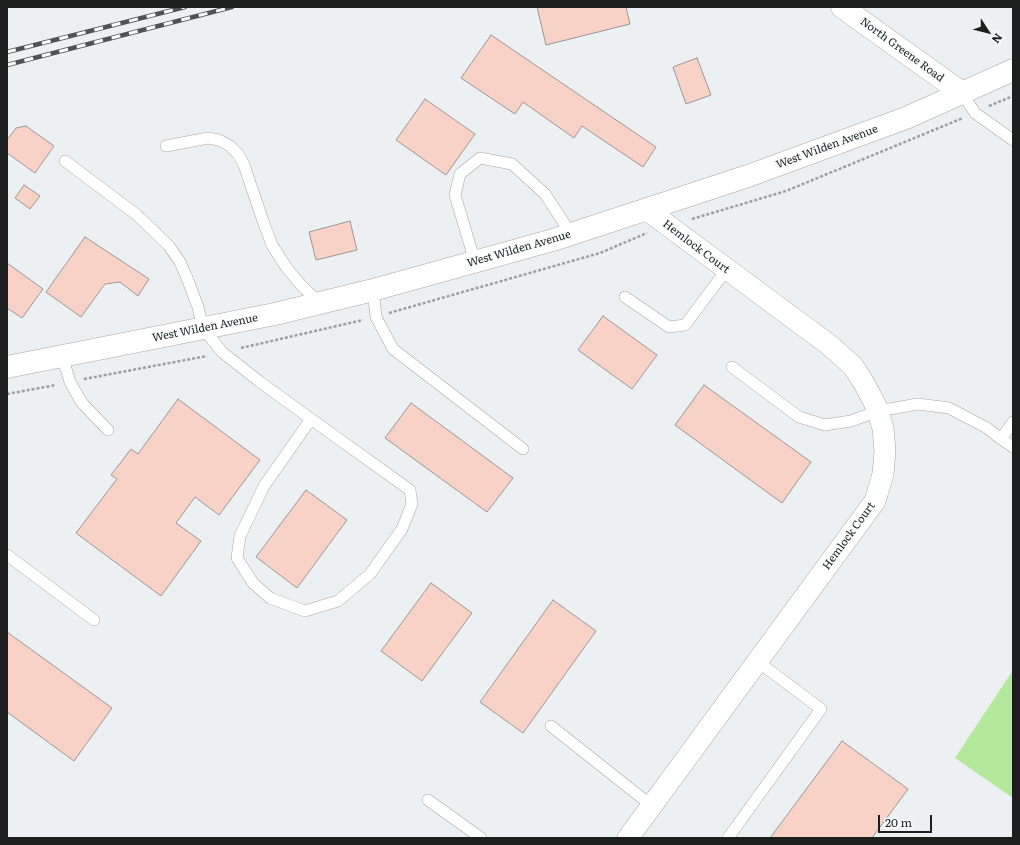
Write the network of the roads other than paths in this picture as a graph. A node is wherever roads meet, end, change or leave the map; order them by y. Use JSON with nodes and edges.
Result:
{"nodes":[{"id":1,"x":842,"y":7,"type":"edge"},
{"id":2,"x":1013,"y":70,"type":"edge"},
{"id":3,"x":962,"y":93,"type":"junction"},
{"id":4,"x":1013,"y":140,"type":"edge"},
{"id":5,"x":166,"y":146,"type":"dead end"},
{"id":6,"x":65,"y":162,"type":"dead end"},
{"id":7,"x":646,"y":210,"type":"junction"},
{"id":8,"x":571,"y":234,"type":"junction"},
{"id":9,"x":475,"y":262,"type":"junction"},
{"id":10,"x":726,"y":269,"type":"junction"},
{"id":11,"x":373,"y":290,"type":"junction"},
{"id":12,"x":625,"y":297,"type":"dead end"},
{"id":13,"x":319,"y":303,"type":"junction"},
{"id":14,"x":203,"y":328,"type":"junction"},
{"id":15,"x":62,"y":356,"type":"junction"},
{"id":16,"x":7,"y":367,"type":"edge"},
{"id":17,"x":732,"y":367,"type":"dead end"},
{"id":18,"x":878,"y":411,"type":"junction"},
{"id":19,"x":311,"y":419,"type":"junction"},
{"id":20,"x":1013,"y":422,"type":"edge"},
{"id":21,"x":108,"y":430,"type":"dead end"},
{"id":22,"x":1001,"y":439,"type":"junction"},
{"id":23,"x":1013,"y":447,"type":"edge"},
{"id":24,"x":523,"y":449,"type":"dead end"},
{"id":25,"x":7,"y":555,"type":"edge"},
{"id":26,"x":94,"y":620,"type":"dead end"},
{"id":27,"x":757,"y":661,"type":"junction"},
{"id":28,"x":551,"y":726,"type":"dead end"},
{"id":29,"x":428,"y":800,"type":"dead end"},
{"id":30,"x":652,"y":806,"type":"junction"},
{"id":31,"x":482,"y":838,"type":"edge"},
{"id":32,"x":628,"y":838,"type":"edge"},
{"id":33,"x":728,"y":838,"type":"edge"}],
"edges":[{"from":1,"to":3,"type":"street","name":"North Greene Road"},
{"from":2,"to":3,"type":"street","name":"West Wilden Avenue"},
{"from":3,"to":4,"type":"lane"},
{"from":3,"to":7,"type":"street","name":"West Wilden Avenue"},
{"from":5,"to":13,"type":"lane"},
{"from":6,"to":14,"type":"lane"},
{"from":7,"to":8,"type":"street","name":"West Wilden Avenue"},
{"from":7,"to":10,"type":"street","name":"Hemlock Court"},
{"from":8,"to":9,"type":"street","name":"West Wilden Avenue"},
{"from":8,"to":9,"type":"lane"},
{"from":9,"to":11,"type":"street","name":"West Wilden Avenue"},
{"from":10,"to":12,"type":"lane"},
{"from":10,"to":18,"type":"street","name":"Hemlock Court"},
{"from":11,"to":13,"type":"street","name":"West Wilden Avenue"},
{"from":11,"to":24,"type":"lane"},
{"from":13,"to":14,"type":"street","name":"West Wilden Avenue"},
{"from":14,"to":15,"type":"street","name":"West Wilden Avenue"},
{"from":14,"to":19,"type":"lane"},
{"from":15,"to":16,"type":"street","name":"West Wilden Avenue"},
{"from":15,"to":21,"type":"lane"},
{"from":17,"to":18,"type":"lane"},
{"from":18,"to":22,"type":"lane"},
{"from":18,"to":27,"type":"street","name":"Hemlock Court"},
{"from":19,"to":19,"type":"lane"},
{"from":20,"to":22,"type":"lane"},
{"from":22,"to":23,"type":"lane"},
{"from":25,"to":26,"type":"lane"},
{"from":27,"to":30,"type":"street","name":"Hemlock Court"},
{"from":27,"to":33,"type":"lane"},
{"from":28,"to":30,"type":"lane"},
{"from":29,"to":31,"type":"lane"},
{"from":30,"to":32,"type":"street","name":"Hemlock Court"}]}
